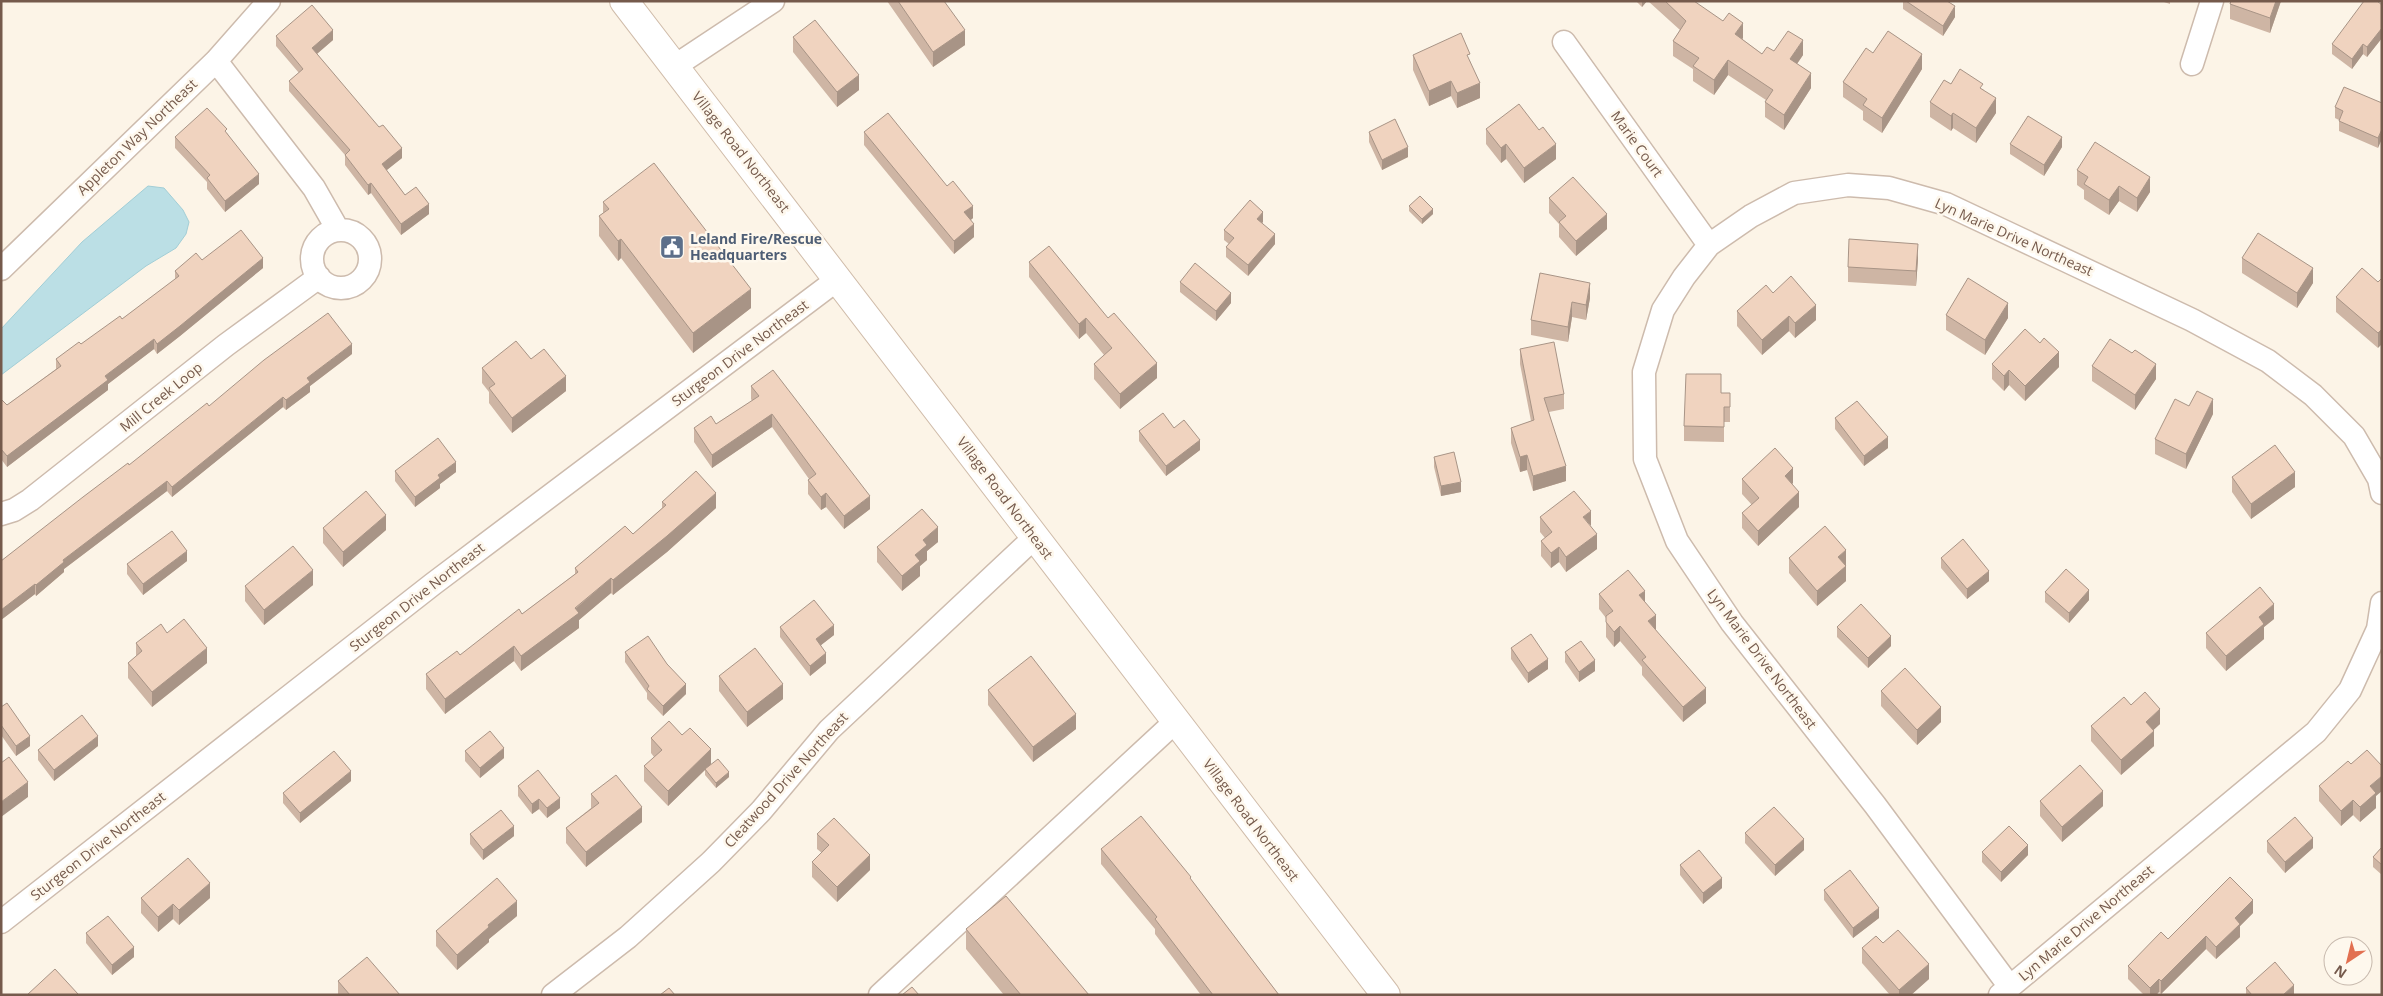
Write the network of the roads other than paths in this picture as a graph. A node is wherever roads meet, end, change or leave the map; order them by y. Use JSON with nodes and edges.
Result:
{"nodes":[{"id":1,"x":269,"y":1,"type":"edge"},
{"id":2,"x":624,"y":1,"type":"edge"},
{"id":3,"x":773,"y":1,"type":"edge"},
{"id":4,"x":2212,"y":1,"type":"edge"},
{"id":5,"x":1564,"y":42,"type":"dead end"},
{"id":6,"x":216,"y":61,"type":"junction"},
{"id":7,"x":2192,"y":64,"type":"dead end"},
{"id":8,"x":674,"y":66,"type":"junction"},
{"id":9,"x":338,"y":230,"type":"junction"},
{"id":10,"x":1709,"y":246,"type":"junction"},
{"id":11,"x":1,"y":269,"type":"edge"},
{"id":12,"x":319,"y":277,"type":"junction"},
{"id":13,"x":838,"y":279,"type":"junction"},
{"id":14,"x":2382,"y":494,"type":"edge"},
{"id":15,"x":1,"y":514,"type":"edge"},
{"id":16,"x":1035,"y":537,"type":"junction"},
{"id":17,"x":2382,"y":603,"type":"edge"},
{"id":18,"x":1176,"y":722,"type":"junction"},
{"id":19,"x":1,"y":922,"type":"edge"},
{"id":20,"x":2005,"y":991,"type":"edge"},
{"id":21,"x":553,"y":995,"type":"edge"},
{"id":22,"x":880,"y":995,"type":"edge"},
{"id":23,"x":1386,"y":995,"type":"edge"}],
"edges":[{"from":1,"to":6,"type":"street","name":"Appleton Way Northeast"},
{"from":2,"to":8,"type":"main road","name":"Village Road Northeast"},
{"from":3,"to":8,"type":"street"},
{"from":4,"to":7,"type":"street"},
{"from":5,"to":10,"type":"street","name":"Marie Court"},
{"from":6,"to":9,"type":"street"},
{"from":6,"to":11,"type":"street","name":"Appleton Way Northeast"},
{"from":8,"to":13,"type":"main road","name":"Village Road Northeast"},
{"from":9,"to":12,"type":"street"},
{"from":9,"to":12,"type":"street"},
{"from":10,"to":14,"type":"street","name":"Lyn Marie Drive Northeast"},
{"from":10,"to":20,"type":"street","name":"Lyn Marie Drive Northeast"},
{"from":12,"to":15,"type":"street","name":"Mill Creek Loop"},
{"from":13,"to":16,"type":"main road","name":"Village Road Northeast"},
{"from":13,"to":19,"type":"street","name":"Sturgeon Drive Northeast"},
{"from":16,"to":18,"type":"main road","name":"Village Road Northeast"},
{"from":16,"to":21,"type":"street","name":"Cleatwood Drive Northeast"},
{"from":17,"to":20,"type":"street","name":"Lyn Marie Drive Northeast"},
{"from":18,"to":22,"type":"street"},
{"from":18,"to":23,"type":"main road","name":"Village Road Northeast"}]}
